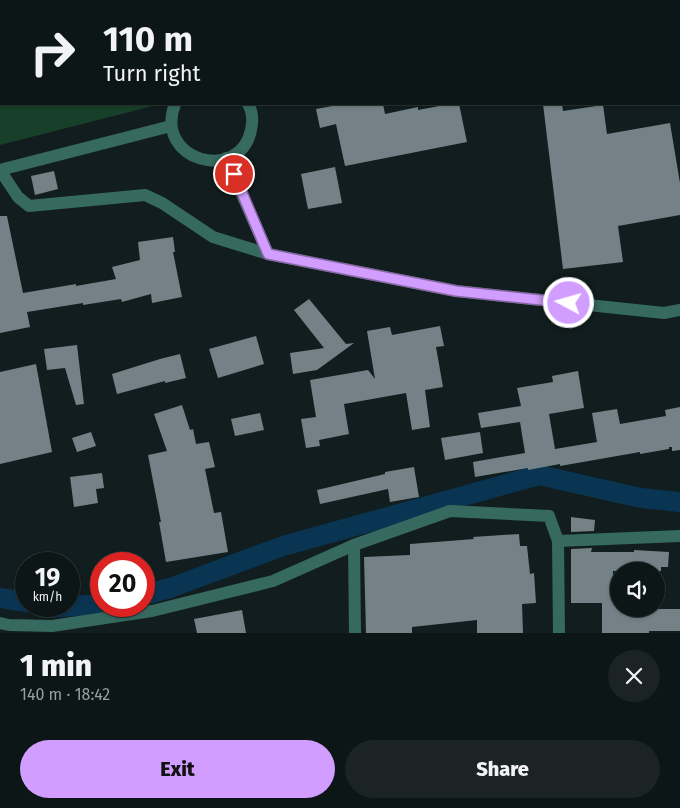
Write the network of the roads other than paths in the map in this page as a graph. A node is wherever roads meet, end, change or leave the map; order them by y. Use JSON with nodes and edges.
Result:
{"nodes":[{"id":1,"x":176,"y":105,"type":"edge"},
{"id":2,"x":248,"y":105,"type":"edge"},
{"id":3,"x":172,"y":126,"type":"junction"},
{"id":4,"x":226,"y":158,"type":"junction"},
{"id":5,"x":0,"y":170,"type":"edge"},
{"id":6,"x":268,"y":254,"type":"junction"},
{"id":7,"x":680,"y":310,"type":"edge"},
{"id":8,"x":680,"y":536,"type":"edge"},
{"id":9,"x":558,"y":542,"type":"junction"},
{"id":10,"x":354,"y":545,"type":"junction"},
{"id":11,"x":0,"y":623,"type":"edge"},
{"id":12,"x":354,"y":633,"type":"edge"},
{"id":13,"x":559,"y":633,"type":"edge"}],
"edges":[{"from":1,"to":3,"type":"street"},
{"from":2,"to":4,"type":"street"},
{"from":3,"to":4,"type":"street"},
{"from":3,"to":5,"type":"street"},
{"from":4,"to":6,"type":"street"},
{"from":5,"to":6,"type":"street"},
{"from":6,"to":7,"type":"street"},
{"from":8,"to":9,"type":"street"},
{"from":9,"to":10,"type":"street"},
{"from":9,"to":13,"type":"street"},
{"from":10,"to":11,"type":"street"},
{"from":10,"to":12,"type":"street"}]}
